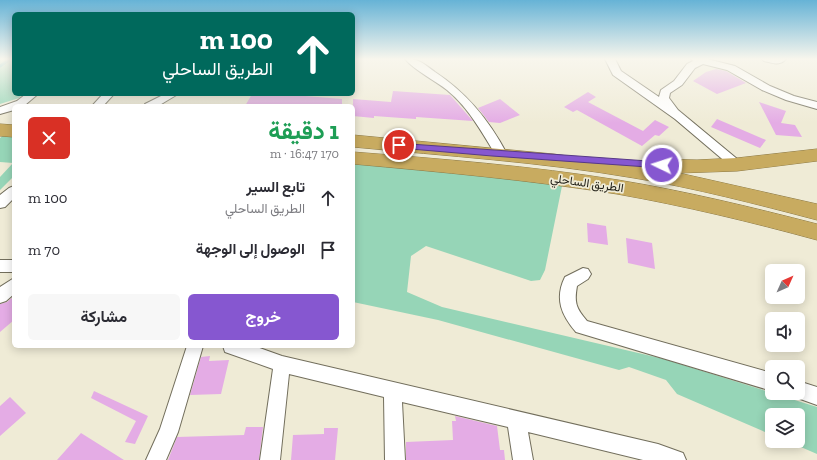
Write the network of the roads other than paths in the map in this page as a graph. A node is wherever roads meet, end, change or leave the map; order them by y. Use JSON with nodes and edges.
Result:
{"nodes":[{"id":1,"x":439,"y":80,"type":"edge"},
{"id":2,"x":629,"y":80,"type":"edge"},
{"id":3,"x":680,"y":80,"type":"edge"},
{"id":4,"x":753,"y":80,"type":"edge"},
{"id":5,"x":30,"y":96,"type":"edge"},
{"id":6,"x":107,"y":96,"type":"edge"},
{"id":7,"x":169,"y":96,"type":"edge"},
{"id":8,"x":18,"y":104,"type":"edge"},
{"id":9,"x":99,"y":104,"type":"edge"},
{"id":10,"x":153,"y":104,"type":"edge"},
{"id":11,"x":12,"y":106,"type":"edge"},
{"id":12,"x":817,"y":106,"type":"edge"},
{"id":13,"x":0,"y":111,"type":"edge"},
{"id":14,"x":679,"y":116,"type":"junction"},
{"id":15,"x":0,"y":117,"type":"edge"},
{"id":16,"x":12,"y":118,"type":"edge"},
{"id":17,"x":0,"y":130,"type":"edge"},
{"id":18,"x":12,"y":131,"type":"edge"},
{"id":19,"x":355,"y":141,"type":"edge"},
{"id":20,"x":501,"y":154,"type":"junction"},
{"id":21,"x":817,"y":155,"type":"edge"},
{"id":22,"x":355,"y":158,"type":"edge"},
{"id":23,"x":738,"y":166,"type":"junction"},
{"id":24,"x":12,"y":193,"type":"edge"},
{"id":25,"x":0,"y":203,"type":"edge"},
{"id":26,"x":817,"y":212,"type":"edge"},
{"id":27,"x":774,"y":221,"type":"junction"},
{"id":28,"x":817,"y":232,"type":"edge"},
{"id":29,"x":817,"y":241,"type":"edge"},
{"id":30,"x":0,"y":266,"type":"edge"},
{"id":31,"x":12,"y":266,"type":"edge"},
{"id":32,"x":583,"y":274,"type":"dead end"},
{"id":33,"x":12,"y":286,"type":"edge"},
{"id":34,"x":0,"y":296,"type":"edge"},
{"id":35,"x":194,"y":348,"type":"edge"},
{"id":36,"x":237,"y":348,"type":"edge"},
{"id":37,"x":282,"y":364,"type":"junction"},
{"id":38,"x":765,"y":380,"type":"edge"},
{"id":39,"x":393,"y":390,"type":"junction"},
{"id":40,"x":805,"y":392,"type":"edge"},
{"id":41,"x":817,"y":396,"type":"edge"},
{"id":42,"x":516,"y":420,"type":"junction"},
{"id":43,"x":665,"y":458,"type":"edge"},
{"id":44,"x":156,"y":460,"type":"edge"},
{"id":45,"x":270,"y":460,"type":"edge"},
{"id":46,"x":395,"y":460,"type":"edge"},
{"id":47,"x":523,"y":460,"type":"edge"}],
"edges":[{"from":1,"to":20,"type":"street"},
{"from":2,"to":14,"type":"street"},
{"from":3,"to":14,"type":"street"},
{"from":4,"to":12,"type":"street"},
{"from":5,"to":8,"type":"street"},
{"from":6,"to":9,"type":"street"},
{"from":7,"to":10,"type":"street"},
{"from":11,"to":13,"type":"street"},
{"from":14,"to":23,"type":"street"},
{"from":15,"to":16,"type":"highway"},
{"from":17,"to":18,"type":"highway"},
{"from":19,"to":20,"type":"highway","name":"الطريق الساحلي"},
{"from":20,"to":23,"type":"highway"},
{"from":20,"to":26,"type":"highway","name":"الطريق الساحلي"},
{"from":21,"to":23,"type":"highway"},
{"from":22,"to":27,"type":"highway","name":"الطريق الساحلي"},
{"from":24,"to":25,"type":"street"},
{"from":27,"to":28,"type":"highway","name":"الطريق الساحلي"},
{"from":27,"to":29,"type":"highway"},
{"from":30,"to":31,"type":"street"},
{"from":32,"to":38,"type":"street"},
{"from":33,"to":34,"type":"street"},
{"from":35,"to":44,"type":"street"},
{"from":36,"to":37,"type":"street"},
{"from":37,"to":39,"type":"street"},
{"from":37,"to":45,"type":"street"},
{"from":39,"to":42,"type":"street"},
{"from":39,"to":46,"type":"street"},
{"from":40,"to":41,"type":"street"},
{"from":42,"to":43,"type":"street"},
{"from":42,"to":47,"type":"street"}]}
